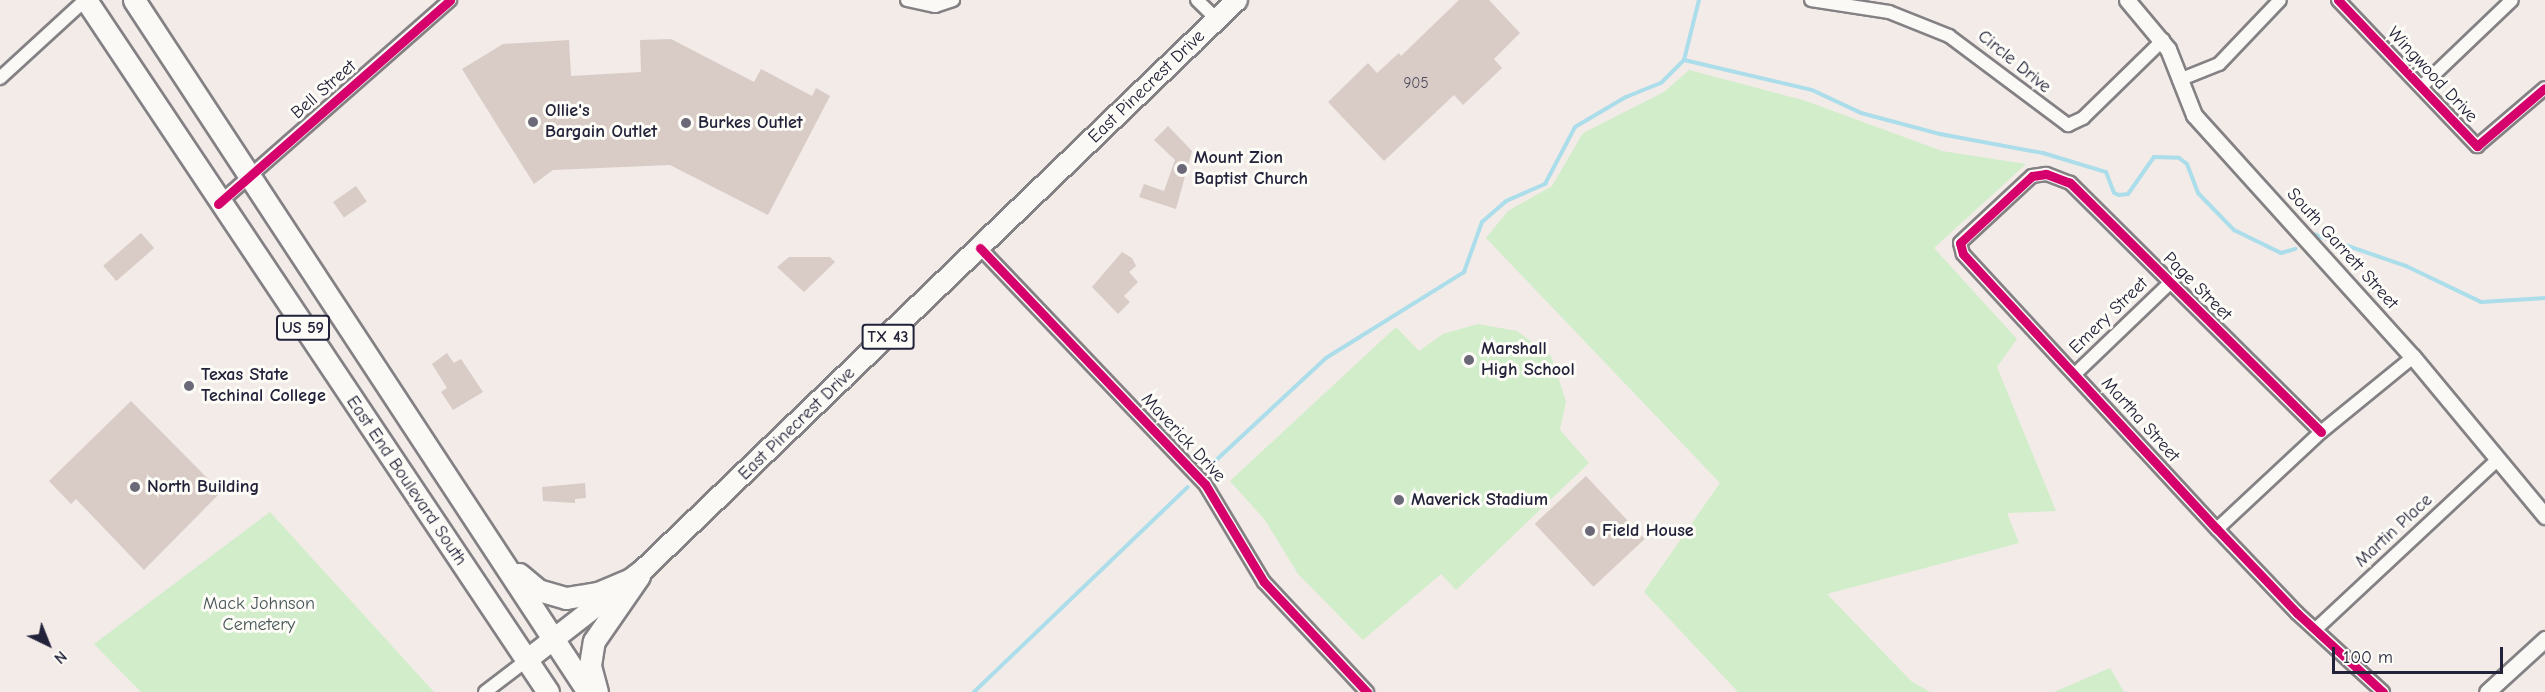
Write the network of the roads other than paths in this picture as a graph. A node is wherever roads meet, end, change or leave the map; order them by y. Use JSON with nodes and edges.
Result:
{"nodes":[{"id":1,"x":85,"y":0,"type":"edge"},
{"id":2,"x":134,"y":0,"type":"edge"},
{"id":3,"x":450,"y":0,"type":"edge"},
{"id":4,"x":907,"y":0,"type":"edge"},
{"id":5,"x":954,"y":0,"type":"edge"},
{"id":6,"x":1197,"y":0,"type":"edge"},
{"id":7,"x":1237,"y":0,"type":"edge"},
{"id":8,"x":1811,"y":0,"type":"edge"},
{"id":9,"x":2127,"y":0,"type":"edge"},
{"id":10,"x":2280,"y":0,"type":"edge"},
{"id":11,"x":2338,"y":0,"type":"edge"},
{"id":12,"x":2512,"y":0,"type":"edge"},
{"id":13,"x":1217,"y":19,"type":"junction"},
{"id":14,"x":2163,"y":40,"type":"junction"},
{"id":15,"x":0,"y":78,"type":"edge"},
{"id":16,"x":2179,"y":80,"type":"junction"},
{"id":17,"x":2422,"y":86,"type":"junction"},
{"id":18,"x":2545,"y":88,"type":"edge"},
{"id":19,"x":2046,"y":174,"type":"joint"},
{"id":20,"x":252,"y":176,"type":"junction"},
{"id":21,"x":218,"y":204,"type":"junction"},
{"id":22,"x":980,"y":248,"type":"junction"},
{"id":23,"x":2169,"y":284,"type":"junction"},
{"id":24,"x":2413,"y":357,"type":"junction"},
{"id":25,"x":2075,"y":374,"type":"junction"},
{"id":26,"x":2321,"y":432,"type":"junction"},
{"id":27,"x":2496,"y":461,"type":"junction"},
{"id":28,"x":2545,"y":516,"type":"edge"},
{"id":29,"x":2217,"y":529,"type":"junction"},
{"id":30,"x":496,"y":550,"type":"junction"},
{"id":31,"x":639,"y":573,"type":"junction"},
{"id":32,"x":2317,"y":628,"type":"junction"},
{"id":33,"x":2545,"y":639,"type":"edge"},
{"id":34,"x":554,"y":642,"type":"junction"},
{"id":35,"x":527,"y":660,"type":"junction"},
{"id":36,"x":485,"y":692,"type":"edge"},
{"id":37,"x":548,"y":692,"type":"edge"},
{"id":38,"x":588,"y":692,"type":"edge"},
{"id":39,"x":597,"y":692,"type":"edge"},
{"id":40,"x":1367,"y":692,"type":"edge"},
{"id":41,"x":2383,"y":692,"type":"edge"},
{"id":42,"x":2487,"y":692,"type":"edge"}],
"edges":[{"from":1,"to":15,"type":"street"},
{"from":1,"to":21,"type":"highway","name":"East End Boulevard South","number":"US 59"},
{"from":2,"to":20,"type":"highway","name":"East End Boulevard South","number":"US 59"},
{"from":3,"to":20,"type":"street","name":"Bell Street"},
{"from":4,"to":5,"type":"street"},
{"from":6,"to":13,"type":"street"},
{"from":7,"to":13,"type":"main road","name":"East Pinecrest Drive","number":"TX 43"},
{"from":8,"to":14,"type":"street","name":"Circle Drive"},
{"from":9,"to":14,"type":"street","name":"South Garrett Street"},
{"from":10,"to":16,"type":"street"},
{"from":11,"to":17,"type":"street","name":"Wingwood Drive"},
{"from":12,"to":17,"type":"street"},
{"from":13,"to":22,"type":"main road","name":"East Pinecrest Drive","number":"TX 43"},
{"from":14,"to":16,"type":"street","name":"South Garrett Street"},
{"from":16,"to":24,"type":"street","name":"South Garrett Street"},
{"from":17,"to":18,"type":"street","name":"Wingwood Drive"},
{"from":19,"to":23,"type":"street","name":"Page Street"},
{"from":19,"to":25,"type":"street","name":"Martha Street"},
{"from":20,"to":21,"type":"street","name":"Bell Street"},
{"from":20,"to":30,"type":"highway","name":"East End Boulevard South","number":"US 59"},
{"from":21,"to":35,"type":"highway","name":"East End Boulevard South","number":"US 59"},
{"from":22,"to":31,"type":"main road","name":"East Pinecrest Drive","number":"TX 43"},
{"from":22,"to":40,"type":"street","name":"Maverick Drive"},
{"from":23,"to":25,"type":"street","name":"Emery Street"},
{"from":23,"to":26,"type":"street","name":"Page Street"},
{"from":24,"to":26,"type":"street"},
{"from":24,"to":27,"type":"street","name":"South Garrett Street"},
{"from":25,"to":29,"type":"street","name":"Martha Street"},
{"from":26,"to":29,"type":"street"},
{"from":27,"to":28,"type":"street","name":"South Garrett Street"},
{"from":27,"to":32,"type":"street","name":"Martin Place"},
{"from":29,"to":32,"type":"street","name":"Martha Street"},
{"from":30,"to":31,"type":"highway"},
{"from":30,"to":34,"type":"highway","name":"East End Boulevard South","number":"US 59"},
{"from":31,"to":34,"type":"main road","name":"East Pinecrest Drive","number":"TX 43"},
{"from":31,"to":39,"type":"highway"},
{"from":32,"to":41,"type":"street","name":"Martha Street"},
{"from":33,"to":42,"type":"street"},
{"from":34,"to":35,"type":"main road","name":"East Pinecrest Drive","number":"TX 43"},
{"from":34,"to":38,"type":"highway","name":"East End Boulevard South","number":"US 59"},
{"from":35,"to":36,"type":"street"},
{"from":35,"to":37,"type":"highway","name":"East End Boulevard South","number":"US 59"}]}
